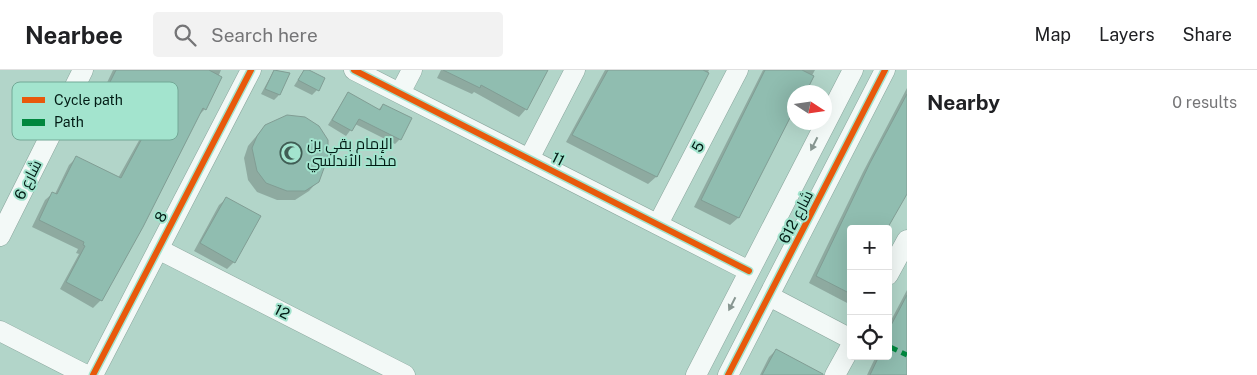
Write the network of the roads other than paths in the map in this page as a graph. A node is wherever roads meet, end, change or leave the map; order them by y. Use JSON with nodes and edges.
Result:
{"nodes":[{"id":1,"x":83,"y":70,"type":"edge"},
{"id":2,"x":251,"y":70,"type":"edge"},
{"id":3,"x":354,"y":70,"type":"edge"},
{"id":4,"x":412,"y":70,"type":"edge"},
{"id":5,"x":575,"y":70,"type":"edge"},
{"id":6,"x":738,"y":70,"type":"edge"},
{"id":7,"x":853,"y":70,"type":"edge"},
{"id":8,"x":885,"y":70,"type":"edge"},
{"id":9,"x":77,"y":82,"type":"edge"},
{"id":10,"x":400,"y":93,"type":"junction"},
{"id":11,"x":48,"y":140,"type":"edge"},
{"id":12,"x":529,"y":159,"type":"junction"},
{"id":13,"x":658,"y":224,"type":"junction"},
{"id":14,"x":0,"y":236,"type":"edge"},
{"id":15,"x":907,"y":240,"type":"edge"},
{"id":16,"x":158,"y":249,"type":"junction"},
{"id":17,"x":891,"y":270,"type":"edge"},
{"id":18,"x":749,"y":271,"type":"junction"},
{"id":19,"x":769,"y":296,"type":"junction"},
{"id":20,"x":0,"y":331,"type":"edge"},
{"id":21,"x":847,"y":337,"type":"edge"},
{"id":22,"x":847,"y":354,"type":"edge"},
{"id":23,"x":86,"y":375,"type":"edge"},
{"id":24,"x":93,"y":375,"type":"edge"},
{"id":25,"x":405,"y":375,"type":"edge"},
{"id":26,"x":696,"y":375,"type":"edge"},
{"id":27,"x":728,"y":375,"type":"edge"},
{"id":28,"x":836,"y":375,"type":"edge"}],
"edges":[{"from":1,"to":9,"type":"street","name":"شارع 6"},
{"from":2,"to":16,"type":"street","name":"8"},
{"from":3,"to":10,"type":"street","name":"11"},
{"from":4,"to":10,"type":"street"},
{"from":5,"to":12,"type":"street"},
{"from":6,"to":13,"type":"street","name":"5"},
{"from":7,"to":18,"type":"street","name":"شارع 612","one_way":true},
{"from":8,"to":19,"type":"street","name":"شارع 612"},
{"from":10,"to":12,"type":"street","name":"11"},
{"from":11,"to":14,"type":"street","name":"شارع 6"},
{"from":12,"to":13,"type":"street","name":"11"},
{"from":13,"to":18,"type":"street","name":"11"},
{"from":15,"to":17,"type":"street"},
{"from":16,"to":24,"type":"street","name":"8"},
{"from":16,"to":25,"type":"street","name":"12"},
{"from":18,"to":26,"type":"street","name":"شارع 612","one_way":true},
{"from":19,"to":21,"type":"street"},
{"from":19,"to":27,"type":"street","name":"شارع 612"},
{"from":20,"to":23,"type":"street"},
{"from":22,"to":28,"type":"street"}]}
